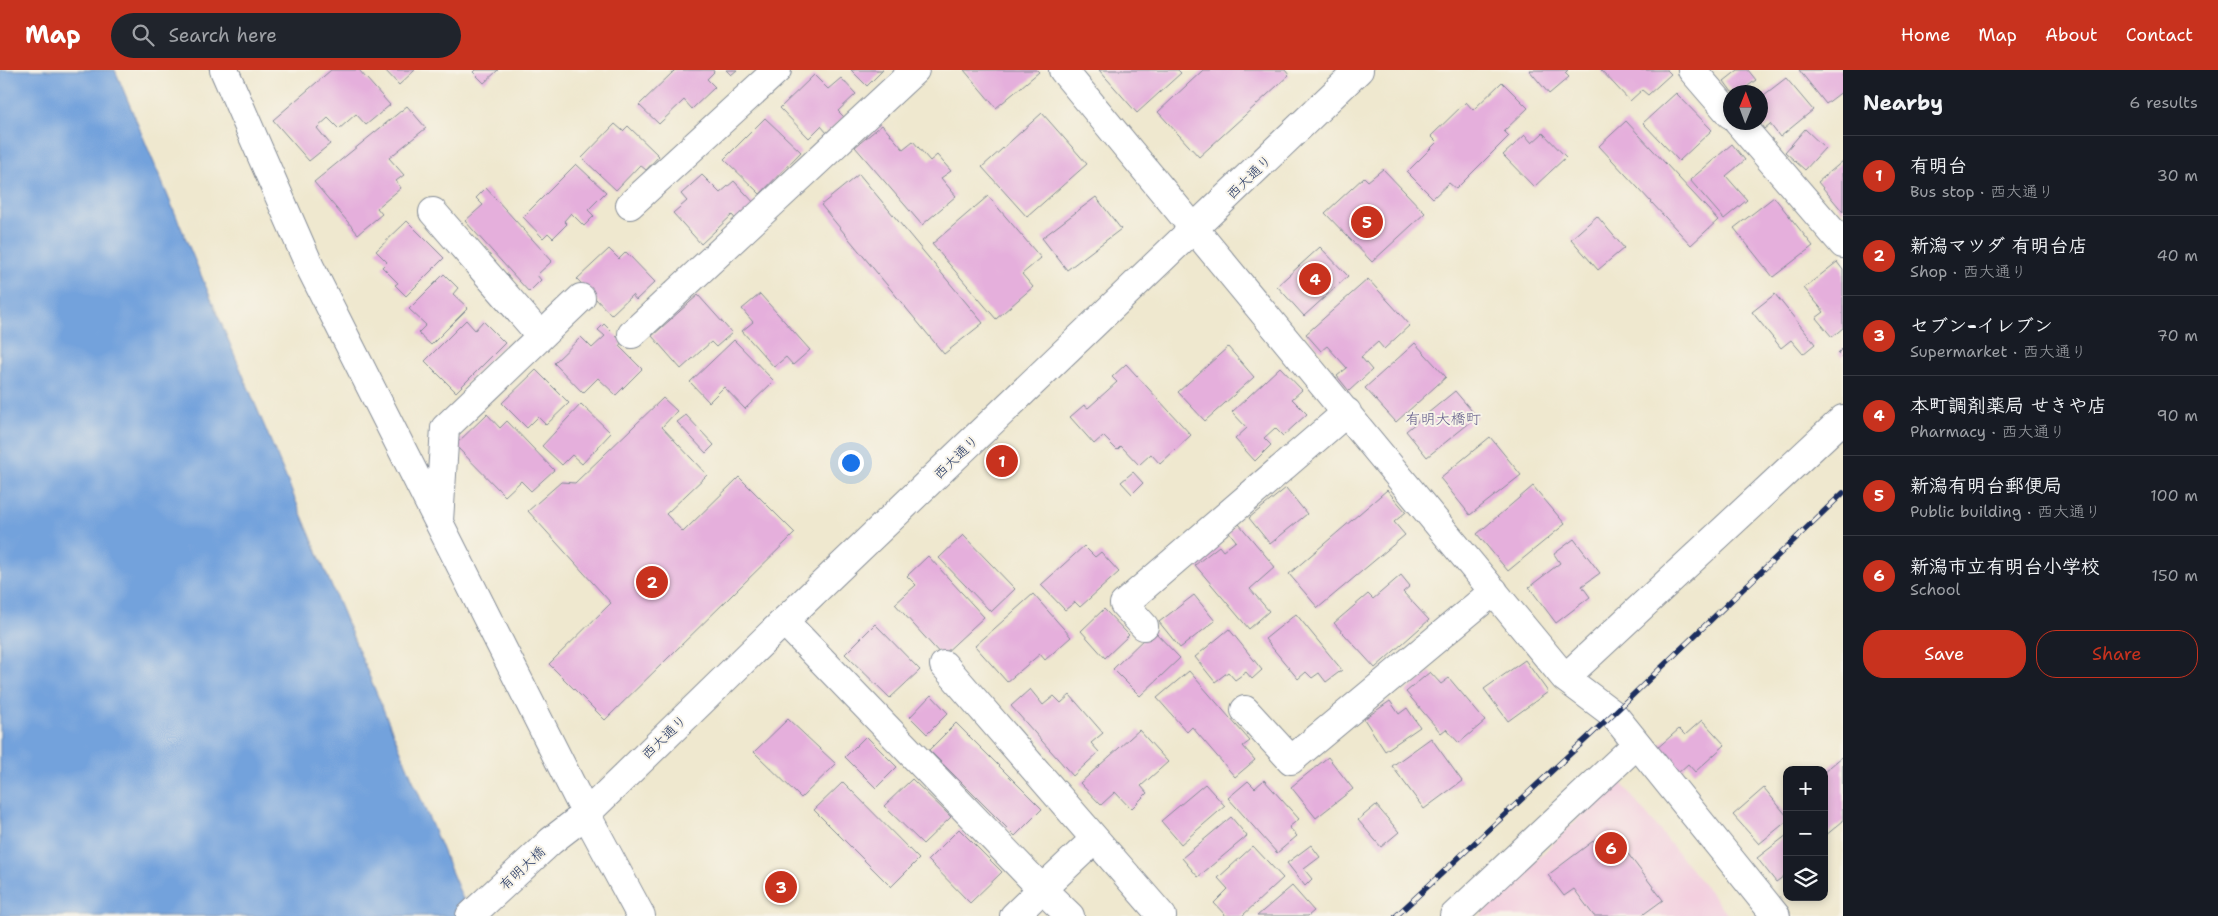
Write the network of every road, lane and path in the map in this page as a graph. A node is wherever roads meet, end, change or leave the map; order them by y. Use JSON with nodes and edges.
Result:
{"nodes":[{"id":1,"x":224,"y":70,"type":"edge"},
{"id":2,"x":777,"y":70,"type":"edge"},
{"id":3,"x":915,"y":70,"type":"edge"},
{"id":4,"x":1063,"y":70,"type":"edge"},
{"id":5,"x":1359,"y":70,"type":"edge"},
{"id":6,"x":1692,"y":70,"type":"edge"},
{"id":7,"x":1723,"y":106,"type":"edge"},
{"id":8,"x":1745,"y":130,"type":"edge"},
{"id":9,"x":630,"y":205,"type":"dead end"},
{"id":10,"x":433,"y":212,"type":"dead end"},
{"id":11,"x":1195,"y":228,"type":"junction"},
{"id":12,"x":1843,"y":244,"type":"edge"},
{"id":13,"x":581,"y":298,"type":"dead end"},
{"id":14,"x":632,"y":334,"type":"dead end"},
{"id":15,"x":541,"y":336,"type":"junction"},
{"id":16,"x":1347,"y":412,"type":"junction"},
{"id":17,"x":1843,"y":419,"type":"edge"},
{"id":18,"x":439,"y":523,"type":"junction"},
{"id":19,"x":1494,"y":591,"type":"junction"},
{"id":20,"x":784,"y":621,"type":"junction"},
{"id":21,"x":1144,"y":626,"type":"dead end"},
{"id":22,"x":944,"y":665,"type":"dead end"},
{"id":23,"x":1565,"y":678,"type":"junction"},
{"id":24,"x":1245,"y":710,"type":"dead end"},
{"id":25,"x":1637,"y":744,"type":"junction"},
{"id":26,"x":586,"y":814,"type":"junction"},
{"id":27,"x":1095,"y":838,"type":"junction"},
{"id":28,"x":551,"y":841,"type":"joint"},
{"id":29,"x":1042,"y":889,"type":"junction"},
{"id":30,"x":470,"y":916,"type":"edge"},
{"id":31,"x":641,"y":916,"type":"edge"},
{"id":32,"x":1014,"y":916,"type":"edge"},
{"id":33,"x":1070,"y":916,"type":"edge"},
{"id":34,"x":1162,"y":916,"type":"edge"},
{"id":35,"x":1454,"y":916,"type":"edge"},
{"id":36,"x":1776,"y":916,"type":"edge"}],
"edges":[{"from":1,"to":18,"type":"street"},
{"from":2,"to":9,"type":"street"},
{"from":3,"to":14,"type":"street"},
{"from":4,"to":11,"type":"street"},
{"from":5,"to":11,"type":"street","name":"西大通り"},
{"from":6,"to":7,"type":"street"},
{"from":8,"to":12,"type":"street"},
{"from":10,"to":15,"type":"street"},
{"from":11,"to":16,"type":"street"},
{"from":11,"to":20,"type":"street","name":"西大通り"},
{"from":13,"to":15,"type":"street"},
{"from":15,"to":18,"type":"street"},
{"from":16,"to":19,"type":"street"},
{"from":16,"to":21,"type":"street"},
{"from":17,"to":23,"type":"street"},
{"from":18,"to":26,"type":"street"},
{"from":19,"to":23,"type":"street"},
{"from":19,"to":24,"type":"street"},
{"from":20,"to":26,"type":"street","name":"西大通り"},
{"from":20,"to":29,"type":"street"},
{"from":22,"to":27,"type":"street"},
{"from":23,"to":25,"type":"street"},
{"from":25,"to":35,"type":"street"},
{"from":25,"to":36,"type":"street"},
{"from":26,"to":28,"type":"street","name":"西大通り"},
{"from":26,"to":31,"type":"street"},
{"from":27,"to":29,"type":"street"},
{"from":27,"to":34,"type":"street"},
{"from":28,"to":30,"type":"street","name":"有明大橋"},
{"from":29,"to":32,"type":"street"},
{"from":29,"to":33,"type":"street"}]}
